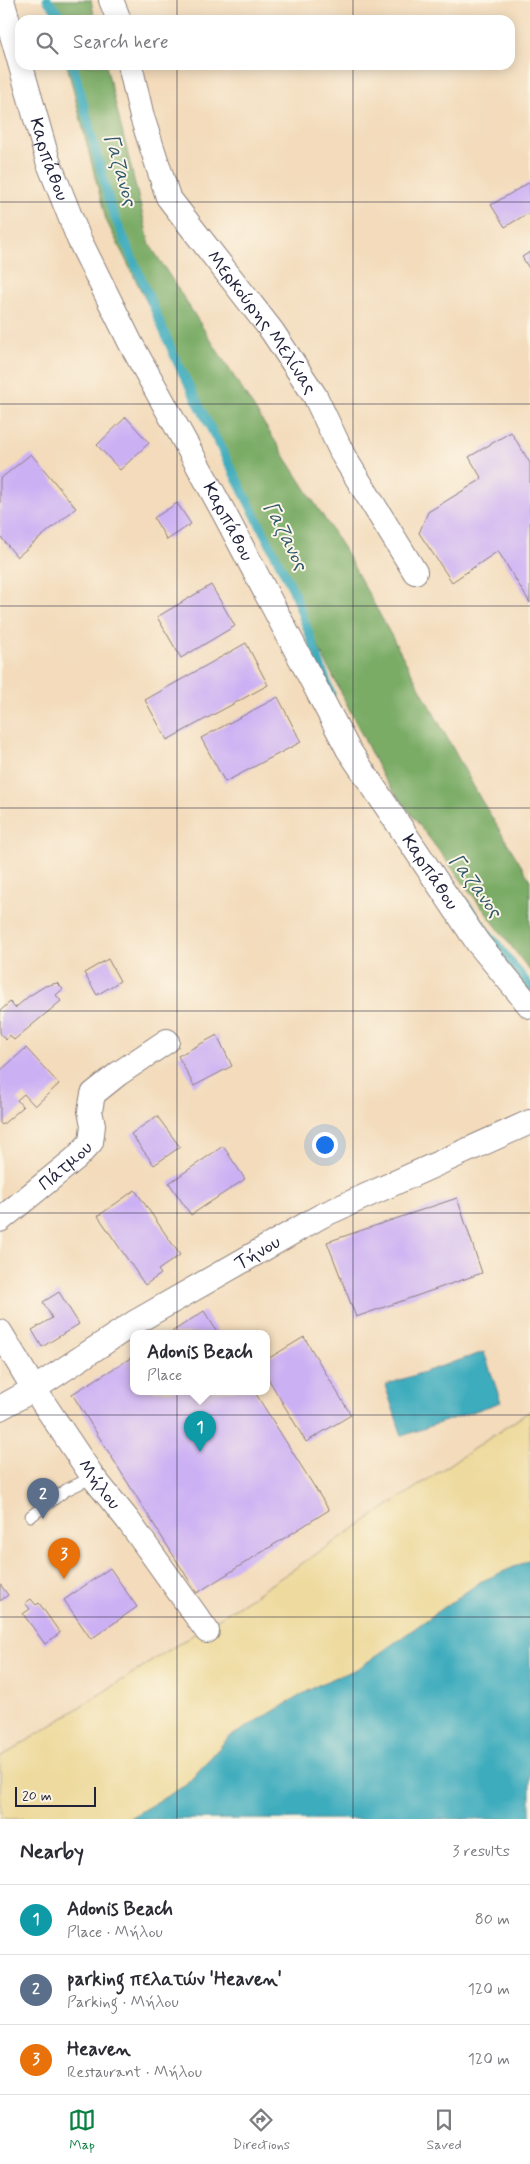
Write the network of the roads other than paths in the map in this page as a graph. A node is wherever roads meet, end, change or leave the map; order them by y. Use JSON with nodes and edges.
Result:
{"nodes":[{"id":1,"x":2,"y":0,"type":"edge"},
{"id":2,"x":111,"y":0,"type":"edge"},
{"id":3,"x":117,"y":15,"type":"edge"},
{"id":4,"x":15,"y":46,"type":"edge"},
{"id":5,"x":22,"y":70,"type":"edge"},
{"id":6,"x":131,"y":70,"type":"edge"},
{"id":7,"x":415,"y":572,"type":"dead end"},
{"id":8,"x":530,"y":1006,"type":"edge"},
{"id":9,"x":167,"y":1041,"type":"dead end"},
{"id":10,"x":530,"y":1122,"type":"edge"},
{"id":11,"x":0,"y":1220,"type":"edge"},
{"id":12,"x":0,"y":1332,"type":"edge"},
{"id":13,"x":34,"y":1389,"type":"junction"},
{"id":14,"x":0,"y":1408,"type":"edge"},
{"id":15,"x":93,"y":1477,"type":"junction"},
{"id":16,"x":31,"y":1516,"type":"dead end"},
{"id":17,"x":207,"y":1631,"type":"dead end"}],
"edges":[{"from":1,"to":4,"type":"street","name":"Καρπάθου"},
{"from":2,"to":3,"type":"street"},
{"from":5,"to":8,"type":"street","name":"Καρπάθου"},
{"from":6,"to":7,"type":"street","name":"Μερκούρης Μελίνας"},
{"from":9,"to":11,"type":"street","name":"Πάτμου"},
{"from":10,"to":13,"type":"street","name":"Τήνου"},
{"from":12,"to":13,"type":"street","name":"Μήλου"},
{"from":13,"to":14,"type":"street","name":"Τήνου"},
{"from":13,"to":15,"type":"street","name":"Μήλου"},
{"from":15,"to":16,"type":"lane"},
{"from":15,"to":17,"type":"street","name":"Μήλου"}]}
